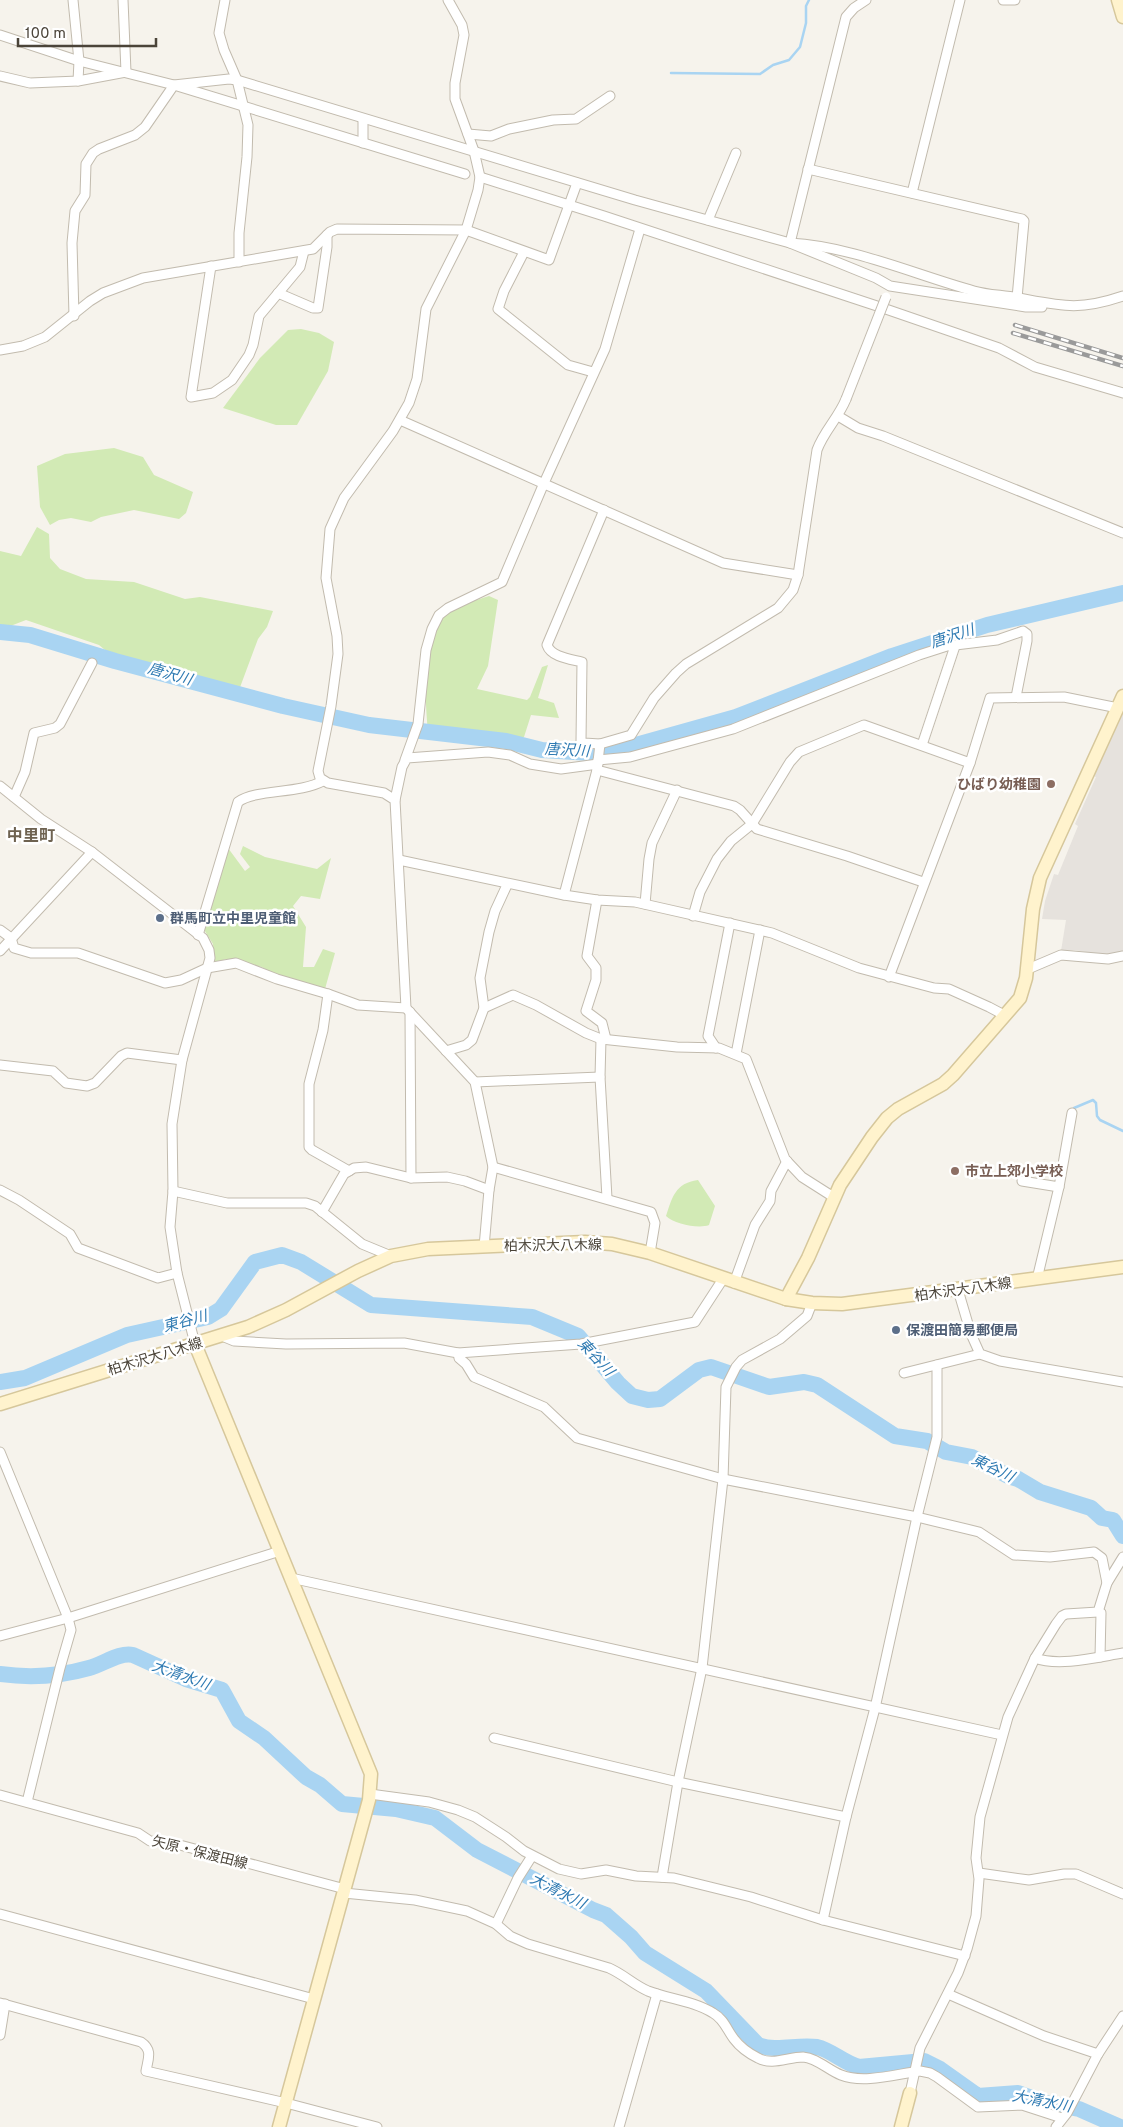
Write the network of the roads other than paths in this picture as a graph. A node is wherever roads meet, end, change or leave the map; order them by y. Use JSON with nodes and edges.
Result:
{"nodes":[{"id":1,"x":73,"y":0,"type":"edge"},
{"id":2,"x":123,"y":0,"type":"edge"},
{"id":3,"x":225,"y":0,"type":"edge"},
{"id":4,"x":448,"y":0,"type":"edge"},
{"id":5,"x":866,"y":0,"type":"edge"},
{"id":6,"x":960,"y":0,"type":"edge"},
{"id":7,"x":1003,"y":0,"type":"edge"},
{"id":8,"x":1015,"y":0,"type":"edge"},
{"id":9,"x":1118,"y":0,"type":"edge"},
{"id":10,"x":1123,"y":17,"type":"edge"},
{"id":11,"x":0,"y":34,"type":"edge"},
{"id":12,"x":80,"y":61,"type":"junction"},
{"id":13,"x":126,"y":72,"type":"junction"},
{"id":14,"x":0,"y":76,"type":"edge"},
{"id":15,"x":237,"y":80,"type":"junction"},
{"id":16,"x":78,"y":81,"type":"junction"},
{"id":17,"x":174,"y":85,"type":"junction"},
{"id":18,"x":610,"y":96,"type":"dead end"},
{"id":19,"x":243,"y":106,"type":"junction"},
{"id":20,"x":363,"y":118,"type":"junction"},
{"id":21,"x":468,"y":134,"type":"junction"},
{"id":22,"x":363,"y":143,"type":"junction"},
{"id":23,"x":474,"y":151,"type":"junction"},
{"id":24,"x":736,"y":153,"type":"dead end"},
{"id":25,"x":808,"y":169,"type":"junction"},
{"id":26,"x":465,"y":174,"type":"dead end"},
{"id":27,"x":480,"y":177,"type":"junction"},
{"id":28,"x":578,"y":183,"type":"junction"},
{"id":29,"x":912,"y":193,"type":"junction"},
{"id":30,"x":570,"y":205,"type":"junction"},
{"id":31,"x":708,"y":220,"type":"junction"},
{"id":32,"x":640,"y":229,"type":"junction"},
{"id":33,"x":466,"y":230,"type":"junction"},
{"id":34,"x":327,"y":235,"type":"junction"},
{"id":35,"x":790,"y":243,"type":"junction"},
{"id":36,"x":304,"y":250,"type":"junction"},
{"id":37,"x":524,"y":252,"type":"junction"},
{"id":38,"x":239,"y":262,"type":"junction"},
{"id":39,"x":211,"y":266,"type":"junction"},
{"id":40,"x":890,"y":286,"type":"junction"},
{"id":41,"x":278,"y":293,"type":"junction"},
{"id":42,"x":1123,"y":296,"type":"edge"},
{"id":43,"x":1017,"y":298,"type":"junction"},
{"id":44,"x":1053,"y":305,"type":"junction"},
{"id":45,"x":74,"y":316,"type":"junction"},
{"id":46,"x":0,"y":350,"type":"edge"},
{"id":47,"x":593,"y":372,"type":"junction"},
{"id":48,"x":1123,"y":393,"type":"edge"},
{"id":49,"x":838,"y":416,"type":"junction"},
{"id":50,"x":400,"y":420,"type":"junction"},
{"id":51,"x":544,"y":483,"type":"junction"},
{"id":52,"x":604,"y":510,"type":"junction"},
{"id":53,"x":1123,"y":533,"type":"edge"},
{"id":54,"x":798,"y":575,"type":"junction"},
{"id":55,"x":955,"y":646,"type":"junction"},
{"id":56,"x":92,"y":663,"type":"dead end"},
{"id":57,"x":1016,"y":697,"type":"junction"},
{"id":58,"x":1120,"y":702,"type":"edge"},
{"id":59,"x":600,"y":745,"type":"junction"},
{"id":60,"x":922,"y":745,"type":"junction"},
{"id":61,"x":405,"y":760,"type":"junction"},
{"id":62,"x":598,"y":763,"type":"junction"},
{"id":63,"x":970,"y":763,"type":"junction"},
{"id":64,"x":323,"y":781,"type":"junction"},
{"id":65,"x":1,"y":789,"type":"edge"},
{"id":66,"x":677,"y":790,"type":"junction"},
{"id":67,"x":14,"y":797,"type":"junction"},
{"id":68,"x":395,"y":800,"type":"junction"},
{"id":69,"x":752,"y":824,"type":"junction"},
{"id":70,"x":92,"y":852,"type":"junction"},
{"id":71,"x":399,"y":860,"type":"junction"},
{"id":72,"x":923,"y":882,"type":"junction"},
{"id":73,"x":508,"y":885,"type":"junction"},
{"id":74,"x":564,"y":896,"type":"junction"},
{"id":75,"x":598,"y":900,"type":"junction"},
{"id":76,"x":645,"y":904,"type":"junction"},
{"id":77,"x":693,"y":916,"type":"junction"},
{"id":78,"x":730,"y":923,"type":"junction"},
{"id":79,"x":0,"y":930,"type":"edge"},
{"id":80,"x":760,"y":930,"type":"junction"},
{"id":81,"x":198,"y":935,"type":"junction"},
{"id":82,"x":11,"y":938,"type":"junction"},
{"id":83,"x":0,"y":951,"type":"edge"},
{"id":84,"x":1123,"y":956,"type":"edge"},
{"id":85,"x":206,"y":968,"type":"junction"},
{"id":86,"x":1028,"y":969,"type":"junction"},
{"id":87,"x":889,"y":976,"type":"junction"},
{"id":88,"x":328,"y":994,"type":"junction"},
{"id":89,"x":484,"y":1008,"type":"junction"},
{"id":90,"x":408,"y":1010,"type":"junction"},
{"id":91,"x":1006,"y":1016,"type":"junction"},
{"id":92,"x":604,"y":1039,"type":"junction"},
{"id":93,"x":716,"y":1048,"type":"junction"},
{"id":94,"x":446,"y":1051,"type":"junction"},
{"id":95,"x":736,"y":1054,"type":"junction"},
{"id":96,"x":182,"y":1060,"type":"junction"},
{"id":97,"x":0,"y":1065,"type":"edge"},
{"id":98,"x":600,"y":1076,"type":"junction"},
{"id":99,"x":475,"y":1082,"type":"junction"},
{"id":100,"x":1072,"y":1113,"type":"dead end"},
{"id":101,"x":787,"y":1161,"type":"junction"},
{"id":102,"x":493,"y":1167,"type":"junction"},
{"id":103,"x":349,"y":1171,"type":"junction"},
{"id":104,"x":411,"y":1178,"type":"junction"},
{"id":105,"x":1022,"y":1181,"type":"dead end"},
{"id":106,"x":1058,"y":1187,"type":"junction"},
{"id":107,"x":0,"y":1190,"type":"edge"},
{"id":108,"x":489,"y":1190,"type":"junction"},
{"id":109,"x":173,"y":1191,"type":"junction"},
{"id":110,"x":607,"y":1198,"type":"junction"},
{"id":111,"x":835,"y":1198,"type":"junction"},
{"id":112,"x":322,"y":1212,"type":"junction"},
{"id":113,"x":484,"y":1247,"type":"junction"},
{"id":114,"x":650,"y":1253,"type":"junction"},
{"id":115,"x":391,"y":1256,"type":"junction"},
{"id":116,"x":1123,"y":1267,"type":"edge"},
{"id":117,"x":177,"y":1273,"type":"junction"},
{"id":118,"x":1036,"y":1279,"type":"junction"},
{"id":119,"x":729,"y":1281,"type":"junction"},
{"id":120,"x":958,"y":1290,"type":"junction"},
{"id":121,"x":786,"y":1298,"type":"junction"},
{"id":122,"x":812,"y":1303,"type":"junction"},
{"id":123,"x":222,"y":1336,"type":"junction"},
{"id":124,"x":195,"y":1344,"type":"junction"},
{"id":125,"x":458,"y":1353,"type":"junction"},
{"id":126,"x":980,"y":1354,"type":"junction"},
{"id":127,"x":937,"y":1365,"type":"junction"},
{"id":128,"x":904,"y":1372,"type":"dead end"},
{"id":129,"x":1123,"y":1382,"type":"edge"},
{"id":130,"x":0,"y":1404,"type":"edge"},
{"id":131,"x":0,"y":1452,"type":"edge"},
{"id":132,"x":723,"y":1479,"type":"junction"},
{"id":133,"x":916,"y":1517,"type":"junction"},
{"id":134,"x":280,"y":1551,"type":"junction"},
{"id":135,"x":1123,"y":1557,"type":"edge"},
{"id":136,"x":291,"y":1578,"type":"junction"},
{"id":137,"x":1107,"y":1583,"type":"junction"},
{"id":138,"x":1098,"y":1612,"type":"junction"},
{"id":139,"x":68,"y":1618,"type":"junction"},
{"id":140,"x":0,"y":1636,"type":"edge"},
{"id":141,"x":1123,"y":1653,"type":"edge"},
{"id":142,"x":1100,"y":1657,"type":"junction"},
{"id":143,"x":1035,"y":1658,"type":"junction"},
{"id":144,"x":702,"y":1668,"type":"junction"},
{"id":145,"x":875,"y":1708,"type":"junction"},
{"id":146,"x":1002,"y":1735,"type":"junction"},
{"id":147,"x":494,"y":1738,"type":"dead end"},
{"id":148,"x":678,"y":1782,"type":"junction"},
{"id":149,"x":0,"y":1795,"type":"edge"},
{"id":150,"x":370,"y":1797,"type":"junction"},
{"id":151,"x":27,"y":1802,"type":"junction"},
{"id":152,"x":846,"y":1817,"type":"junction"},
{"id":153,"x":532,"y":1856,"type":"junction"},
{"id":154,"x":979,"y":1873,"type":"junction"},
{"id":155,"x":662,"y":1877,"type":"junction"},
{"id":156,"x":344,"y":1891,"type":"junction"},
{"id":157,"x":1123,"y":1894,"type":"edge"},
{"id":158,"x":0,"y":1914,"type":"edge"},
{"id":159,"x":822,"y":1920,"type":"junction"},
{"id":160,"x":496,"y":1924,"type":"junction"},
{"id":161,"x":965,"y":1956,"type":"junction"},
{"id":162,"x":657,"y":1994,"type":"junction"},
{"id":163,"x":948,"y":1994,"type":"junction"},
{"id":164,"x":314,"y":1999,"type":"junction"},
{"id":165,"x":3,"y":2004,"type":"edge"},
{"id":166,"x":1123,"y":2016,"type":"edge"},
{"id":167,"x":0,"y":2035,"type":"edge"},
{"id":168,"x":1098,"y":2054,"type":"junction"},
{"id":169,"x":916,"y":2069,"type":"junction"},
{"id":170,"x":910,"y":2093,"type":"joint"},
{"id":171,"x":286,"y":2103,"type":"junction"},
{"id":172,"x":1062,"y":2118,"type":"junction"},
{"id":173,"x":280,"y":2127,"type":"edge"},
{"id":174,"x":377,"y":2127,"type":"edge"},
{"id":175,"x":619,"y":2127,"type":"edge"},
{"id":176,"x":901,"y":2127,"type":"edge"},
{"id":177,"x":1056,"y":2127,"type":"edge"}],
"edges":[{"from":1,"to":12,"type":"street"},
{"from":2,"to":13,"type":"street"},
{"from":3,"to":15,"type":"street"},
{"from":4,"to":21,"type":"street"},
{"from":5,"to":25,"type":"street"},
{"from":6,"to":29,"type":"street"},
{"from":7,"to":8,"type":"street"},
{"from":9,"to":10,"type":"street"},
{"from":11,"to":12,"type":"street"},
{"from":12,"to":13,"type":"street"},
{"from":12,"to":16,"type":"street"},
{"from":13,"to":16,"type":"street"},
{"from":13,"to":17,"type":"street"},
{"from":14,"to":16,"type":"street"},
{"from":15,"to":17,"type":"street"},
{"from":15,"to":19,"type":"street"},
{"from":15,"to":20,"type":"street"},
{"from":17,"to":19,"type":"street"},
{"from":17,"to":45,"type":"street"},
{"from":18,"to":21,"type":"street"},
{"from":19,"to":22,"type":"street"},
{"from":19,"to":38,"type":"street"},
{"from":20,"to":22,"type":"street"},
{"from":20,"to":23,"type":"street"},
{"from":21,"to":23,"type":"street"},
{"from":22,"to":26,"type":"street"},
{"from":23,"to":27,"type":"street"},
{"from":23,"to":28,"type":"street"},
{"from":24,"to":31,"type":"street"},
{"from":25,"to":29,"type":"street"},
{"from":25,"to":35,"type":"street"},
{"from":27,"to":30,"type":"street"},
{"from":27,"to":33,"type":"street"},
{"from":28,"to":30,"type":"street"},
{"from":28,"to":31,"type":"street"},
{"from":29,"to":43,"type":"street"},
{"from":30,"to":32,"type":"street"},
{"from":30,"to":37,"type":"street"},
{"from":31,"to":35,"type":"street"},
{"from":32,"to":47,"type":"street"},
{"from":32,"to":48,"type":"street"},
{"from":33,"to":34,"type":"street"},
{"from":33,"to":37,"type":"street"},
{"from":33,"to":50,"type":"street"},
{"from":34,"to":36,"type":"street"},
{"from":34,"to":41,"type":"street"},
{"from":35,"to":40,"type":"street"},
{"from":35,"to":43,"type":"street"},
{"from":36,"to":38,"type":"street"},
{"from":36,"to":41,"type":"street"},
{"from":37,"to":47,"type":"street"},
{"from":38,"to":39,"type":"street"},
{"from":39,"to":41,"type":"street"},
{"from":39,"to":45,"type":"street"},
{"from":40,"to":44,"type":"street"},
{"from":40,"to":49,"type":"street","bridge":true},
{"from":42,"to":44,"type":"street"},
{"from":43,"to":44,"type":"street"},
{"from":45,"to":46,"type":"street"},
{"from":47,"to":51,"type":"street"},
{"from":49,"to":53,"type":"street"},
{"from":49,"to":54,"type":"street"},
{"from":50,"to":51,"type":"street"},
{"from":50,"to":64,"type":"street"},
{"from":51,"to":52,"type":"street"},
{"from":51,"to":61,"type":"street"},
{"from":52,"to":54,"type":"street"},
{"from":52,"to":59,"type":"street"},
{"from":54,"to":59,"type":"street"},
{"from":55,"to":57,"type":"street"},
{"from":55,"to":60,"type":"street"},
{"from":55,"to":62,"type":"street"},
{"from":56,"to":67,"type":"street"},
{"from":57,"to":58,"type":"street"},
{"from":57,"to":63,"type":"street"},
{"from":58,"to":86,"type":"street"},
{"from":59,"to":62,"type":"street"},
{"from":60,"to":63,"type":"street"},
{"from":60,"to":69,"type":"street"},
{"from":61,"to":62,"type":"street"},
{"from":61,"to":68,"type":"street"},
{"from":62,"to":66,"type":"street"},
{"from":62,"to":74,"type":"street"},
{"from":63,"to":72,"type":"street"},
{"from":64,"to":68,"type":"street"},
{"from":64,"to":81,"type":"street"},
{"from":65,"to":67,"type":"street"},
{"from":66,"to":69,"type":"street"},
{"from":66,"to":76,"type":"street"},
{"from":67,"to":70,"type":"street"},
{"from":68,"to":71,"type":"street"},
{"from":69,"to":72,"type":"street"},
{"from":69,"to":77,"type":"street"},
{"from":70,"to":81,"type":"street"},
{"from":70,"to":82,"type":"street"},
{"from":71,"to":73,"type":"street"},
{"from":71,"to":90,"type":"street"},
{"from":72,"to":87,"type":"street"},
{"from":73,"to":74,"type":"street"},
{"from":73,"to":89,"type":"street"},
{"from":74,"to":75,"type":"street"},
{"from":75,"to":76,"type":"street"},
{"from":75,"to":92,"type":"street"},
{"from":76,"to":77,"type":"street"},
{"from":77,"to":78,"type":"street"},
{"from":78,"to":80,"type":"street"},
{"from":78,"to":93,"type":"street"},
{"from":79,"to":82,"type":"street"},
{"from":80,"to":87,"type":"street"},
{"from":80,"to":95,"type":"street"},
{"from":81,"to":85,"type":"street"},
{"from":82,"to":83,"type":"street"},
{"from":82,"to":85,"type":"street"},
{"from":84,"to":86,"type":"street"},
{"from":85,"to":88,"type":"street"},
{"from":85,"to":96,"type":"street"},
{"from":86,"to":91,"type":"street"},
{"from":87,"to":91,"type":"street"},
{"from":88,"to":90,"type":"street"},
{"from":88,"to":103,"type":"street"},
{"from":89,"to":92,"type":"street"},
{"from":89,"to":94,"type":"street"},
{"from":90,"to":94,"type":"street"},
{"from":90,"to":104,"type":"street"},
{"from":91,"to":111,"type":"street"},
{"from":92,"to":93,"type":"street"},
{"from":92,"to":98,"type":"street"},
{"from":93,"to":95,"type":"street"},
{"from":94,"to":99,"type":"street"},
{"from":95,"to":101,"type":"street"},
{"from":96,"to":97,"type":"street"},
{"from":96,"to":109,"type":"street"},
{"from":98,"to":99,"type":"street"},
{"from":98,"to":110,"type":"street"},
{"from":99,"to":102,"type":"street"},
{"from":100,"to":106,"type":"street"},
{"from":101,"to":111,"type":"street"},
{"from":101,"to":119,"type":"street"},
{"from":102,"to":108,"type":"street"},
{"from":102,"to":110,"type":"street"},
{"from":103,"to":104,"type":"street"},
{"from":103,"to":112,"type":"street"},
{"from":104,"to":108,"type":"street"},
{"from":105,"to":106,"type":"street"},
{"from":106,"to":118,"type":"street"},
{"from":107,"to":117,"type":"street"},
{"from":108,"to":113,"type":"street"},
{"from":109,"to":112,"type":"street"},
{"from":109,"to":117,"type":"street"},
{"from":110,"to":114,"type":"street"},
{"from":111,"to":121,"type":"street"},
{"from":112,"to":115,"type":"street"},
{"from":113,"to":114,"type":"street","name":"柏木沢大八木線"},
{"from":113,"to":115,"type":"street","name":"柏木沢大八木線"},
{"from":114,"to":119,"type":"street","name":"柏木沢大八木線"},
{"from":115,"to":123,"type":"street","name":"柏木沢大八木線"},
{"from":116,"to":118,"type":"street","name":"柏木沢大八木線"},
{"from":117,"to":124,"type":"street"},
{"from":118,"to":120,"type":"street","name":"柏木沢大八木線"},
{"from":119,"to":121,"type":"street","name":"柏木沢大八木線"},
{"from":119,"to":125,"type":"street"},
{"from":120,"to":122,"type":"street","name":"柏木沢大八木線"},
{"from":120,"to":126,"type":"street"},
{"from":121,"to":122,"type":"street","name":"柏木沢大八木線"},
{"from":122,"to":132,"type":"street"},
{"from":123,"to":124,"type":"street","name":"柏木沢大八木線"},
{"from":123,"to":125,"type":"street"},
{"from":124,"to":130,"type":"street","name":"柏木沢大八木線"},
{"from":124,"to":134,"type":"street"},
{"from":125,"to":132,"type":"street"},
{"from":126,"to":127,"type":"street"},
{"from":126,"to":129,"type":"street"},
{"from":127,"to":128,"type":"street"},
{"from":127,"to":133,"type":"street"},
{"from":131,"to":139,"type":"street"},
{"from":132,"to":133,"type":"street"},
{"from":132,"to":144,"type":"street"},
{"from":133,"to":137,"type":"street"},
{"from":133,"to":145,"type":"street"},
{"from":134,"to":136,"type":"street"},
{"from":134,"to":139,"type":"street"},
{"from":135,"to":137,"type":"street"},
{"from":136,"to":144,"type":"street"},
{"from":136,"to":150,"type":"street"},
{"from":137,"to":138,"type":"street"},
{"from":138,"to":142,"type":"street"},
{"from":138,"to":143,"type":"street"},
{"from":139,"to":140,"type":"street"},
{"from":139,"to":151,"type":"street"},
{"from":141,"to":142,"type":"street"},
{"from":142,"to":143,"type":"street"},
{"from":143,"to":146,"type":"street"},
{"from":144,"to":145,"type":"street"},
{"from":144,"to":148,"type":"street"},
{"from":145,"to":146,"type":"street"},
{"from":145,"to":152,"type":"street"},
{"from":146,"to":154,"type":"street"},
{"from":147,"to":148,"type":"street"},
{"from":148,"to":152,"type":"street"},
{"from":148,"to":155,"type":"street"},
{"from":149,"to":151,"type":"street","name":"矢原・保渡田線"},
{"from":150,"to":153,"type":"street"},
{"from":150,"to":156,"type":"street"},
{"from":151,"to":156,"type":"street","name":"矢原・保渡田線"},
{"from":152,"to":159,"type":"street"},
{"from":153,"to":155,"type":"street"},
{"from":153,"to":160,"type":"street"},
{"from":154,"to":157,"type":"street"},
{"from":154,"to":161,"type":"street"},
{"from":155,"to":159,"type":"street"},
{"from":156,"to":160,"type":"street","name":"矢原・保渡田線"},
{"from":156,"to":164,"type":"street"},
{"from":158,"to":164,"type":"street"},
{"from":159,"to":161,"type":"street"},
{"from":160,"to":162,"type":"street","name":"矢原・保渡田線"},
{"from":161,"to":163,"type":"street"},
{"from":162,"to":169,"type":"street","name":"矢原・保渡田線"},
{"from":162,"to":175,"type":"street"},
{"from":163,"to":168,"type":"street"},
{"from":163,"to":169,"type":"street"},
{"from":164,"to":171,"type":"street"},
{"from":165,"to":167,"type":"street"},
{"from":165,"to":171,"type":"street"},
{"from":166,"to":168,"type":"street"},
{"from":168,"to":172,"type":"street"},
{"from":169,"to":170,"type":"street"},
{"from":169,"to":172,"type":"street"},
{"from":170,"to":176,"type":"street"},
{"from":171,"to":173,"type":"street"},
{"from":171,"to":174,"type":"street"},
{"from":172,"to":177,"type":"street"}]}
